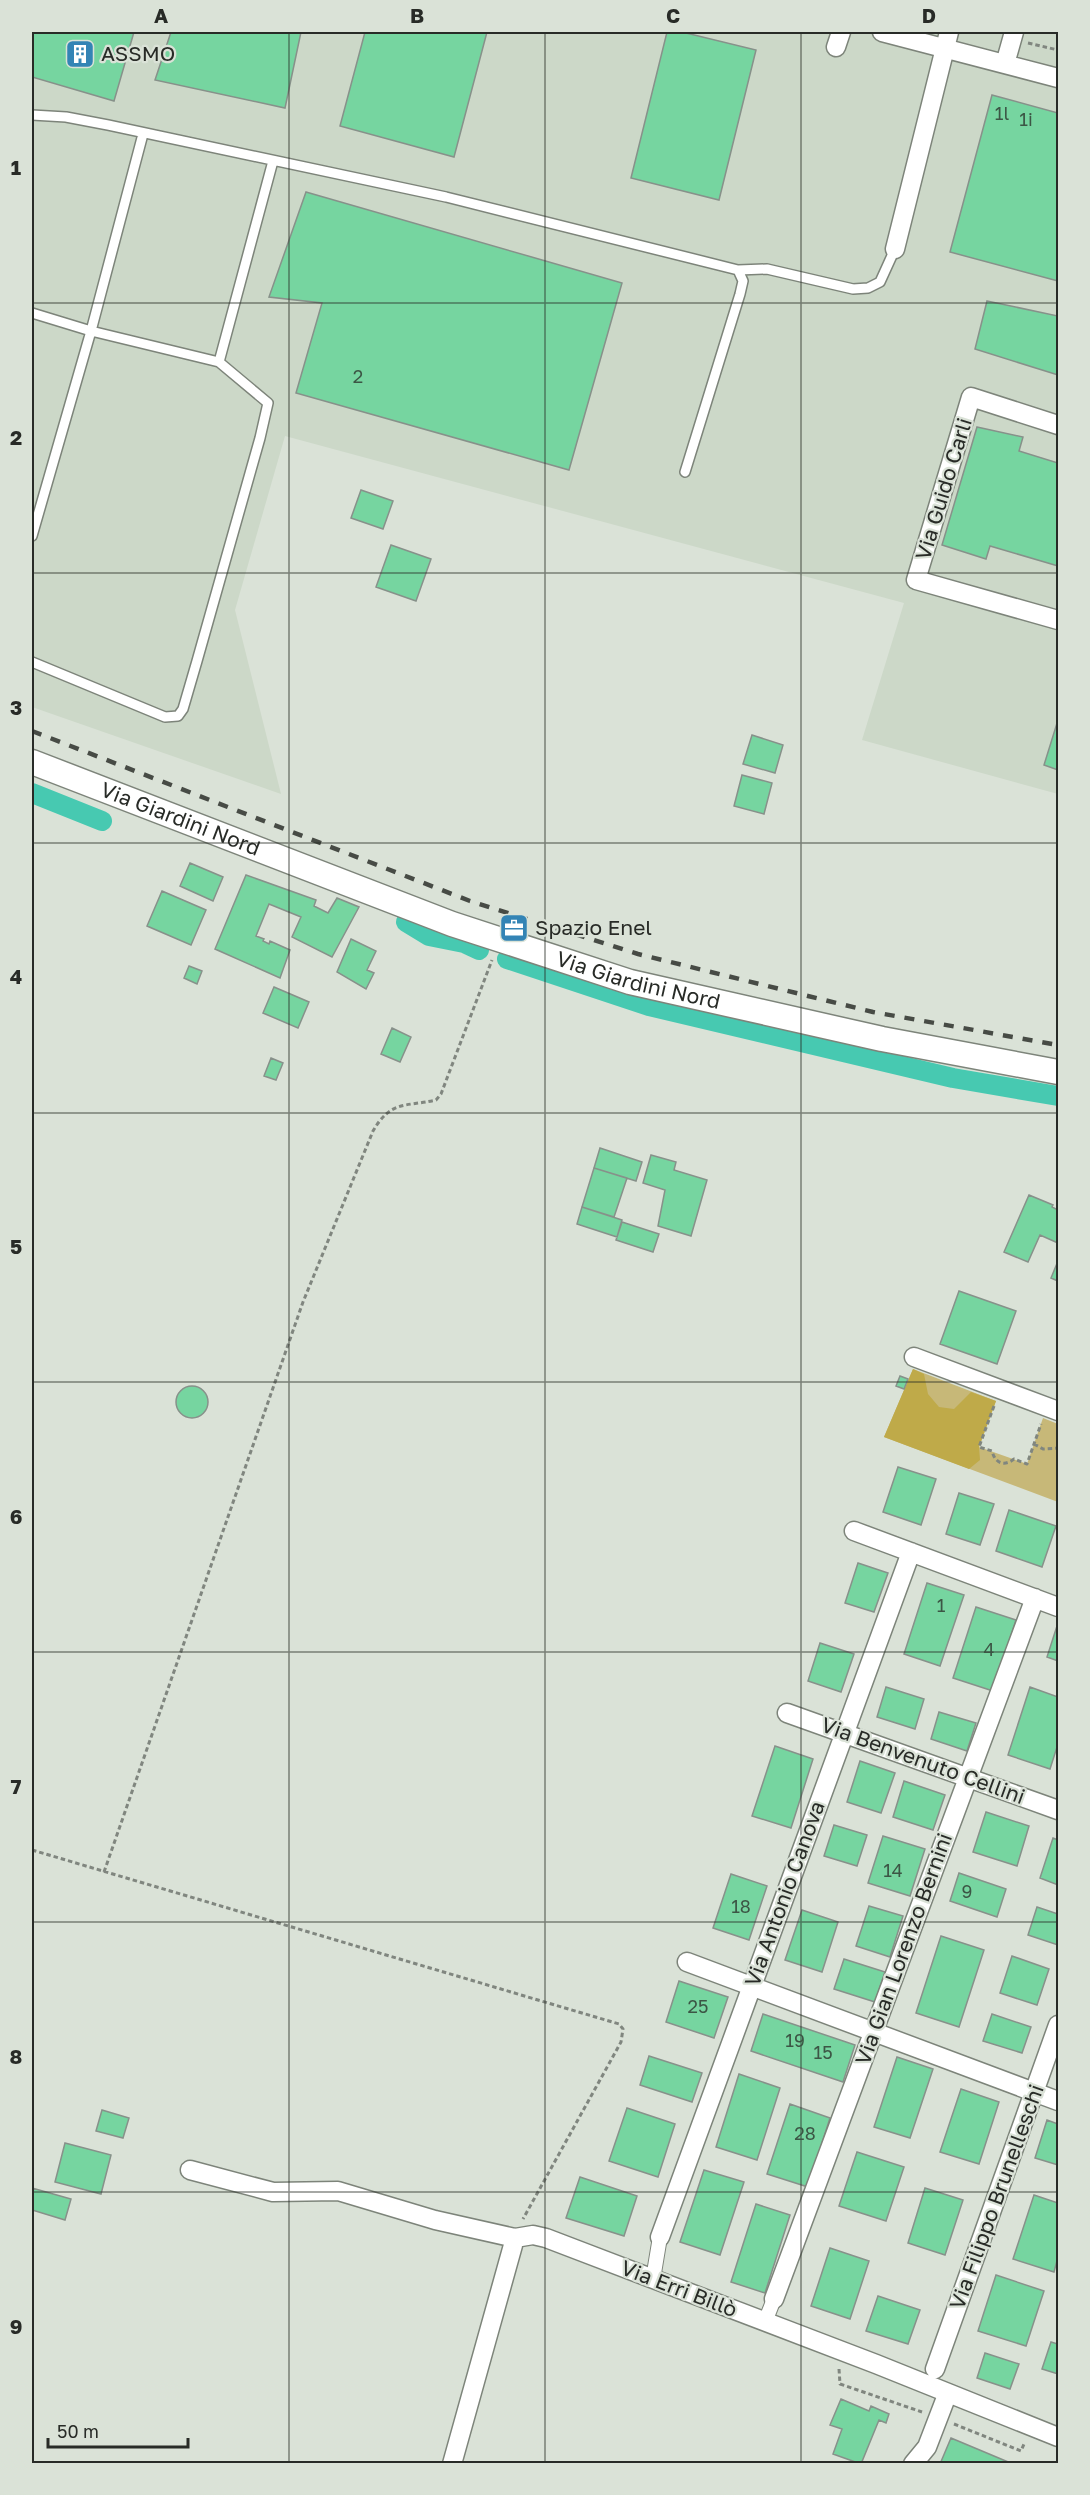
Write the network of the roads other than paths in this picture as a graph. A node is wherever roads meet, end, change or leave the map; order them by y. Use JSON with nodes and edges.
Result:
{"nodes":[{"id":1,"x":882,"y":32,"type":"edge"},
{"id":2,"x":1014,"y":32,"type":"edge"},
{"id":3,"x":947,"y":40,"type":"edge"},
{"id":4,"x":1005,"y":64,"type":"junction"},
{"id":5,"x":1059,"y":78,"type":"edge"},
{"id":6,"x":32,"y":115,"type":"edge"},
{"id":7,"x":143,"y":134,"type":"junction"},
{"id":8,"x":273,"y":160,"type":"junction"},
{"id":9,"x":895,"y":249,"type":"joint"},
{"id":10,"x":738,"y":270,"type":"junction"},
{"id":11,"x":32,"y":313,"type":"edge"},
{"id":12,"x":91,"y":331,"type":"junction"},
{"id":13,"x":219,"y":362,"type":"junction"},
{"id":14,"x":1059,"y":424,"type":"edge"},
{"id":15,"x":686,"y":472,"type":"dead end"},
{"id":16,"x":32,"y":536,"type":"edge"},
{"id":17,"x":1059,"y":620,"type":"edge"},
{"id":18,"x":32,"y":662,"type":"edge"},
{"id":19,"x":32,"y":762,"type":"edge"},
{"id":20,"x":1059,"y":1072,"type":"edge"},
{"id":21,"x":914,"y":1358,"type":"dead end"},
{"id":22,"x":1051,"y":1414,"type":"edge"},
{"id":23,"x":854,"y":1530,"type":"dead end"},
{"id":24,"x":911,"y":1552,"type":"junction"},
{"id":25,"x":1035,"y":1598,"type":"junction"},
{"id":26,"x":1059,"y":1607,"type":"edge"},
{"id":27,"x":787,"y":1713,"type":"dead end"},
{"id":28,"x":844,"y":1733,"type":"junction"},
{"id":29,"x":968,"y":1778,"type":"junction"},
{"id":30,"x":1059,"y":1810,"type":"edge"},
{"id":31,"x":687,"y":1962,"type":"dead end"},
{"id":32,"x":752,"y":1986,"type":"junction"},
{"id":33,"x":1059,"y":2025,"type":"edge"},
{"id":34,"x":873,"y":2032,"type":"junction"},
{"id":35,"x":1034,"y":2092,"type":"junction"},
{"id":36,"x":1059,"y":2101,"type":"edge"},
{"id":37,"x":190,"y":2170,"type":"dead end"},
{"id":38,"x":520,"y":2237,"type":"junction"},
{"id":39,"x":660,"y":2237,"type":"joint"},
{"id":40,"x":653,"y":2279,"type":"junction"},
{"id":41,"x":774,"y":2299,"type":"joint"},
{"id":42,"x":765,"y":2322,"type":"junction"},
{"id":43,"x":935,"y":2369,"type":"dead end"},
{"id":44,"x":947,"y":2395,"type":"junction"},
{"id":45,"x":1059,"y":2438,"type":"edge"},
{"id":46,"x":452,"y":2463,"type":"edge"},
{"id":47,"x":912,"y":2463,"type":"edge"}],
"edges":[{"from":1,"to":3,"type":"street"},
{"from":2,"to":4,"type":"street"},
{"from":3,"to":4,"type":"street"},
{"from":3,"to":9,"type":"street"},
{"from":4,"to":5,"type":"street"},
{"from":6,"to":7,"type":"lane"},
{"from":7,"to":8,"type":"lane"},
{"from":7,"to":12,"type":"lane"},
{"from":8,"to":10,"type":"lane"},
{"from":8,"to":13,"type":"lane"},
{"from":9,"to":10,"type":"lane"},
{"from":10,"to":15,"type":"lane"},
{"from":11,"to":12,"type":"lane"},
{"from":12,"to":13,"type":"lane"},
{"from":12,"to":16,"type":"lane"},
{"from":13,"to":18,"type":"lane"},
{"from":14,"to":17,"type":"street","name":"Via Guido Carli"},
{"from":19,"to":20,"type":"main road","name":"Via Giardini Nord"},
{"from":21,"to":22,"type":"street"},
{"from":23,"to":24,"type":"street"},
{"from":24,"to":25,"type":"street"},
{"from":24,"to":28,"type":"street","name":"Via Antonio Canova"},
{"from":25,"to":26,"type":"street"},
{"from":25,"to":29,"type":"street","name":"Via Gian Lorenzo Bernini"},
{"from":27,"to":28,"type":"street","name":"Via Benvenuto Cellini"},
{"from":28,"to":29,"type":"street","name":"Via Benvenuto Cellini"},
{"from":28,"to":32,"type":"street","name":"Via Antonio Canova"},
{"from":29,"to":30,"type":"street","name":"Via Benvenuto Cellini"},
{"from":29,"to":34,"type":"street","name":"Via Gian Lorenzo Bernini"},
{"from":31,"to":32,"type":"street"},
{"from":32,"to":34,"type":"street"},
{"from":32,"to":39,"type":"street","name":"Via Antonio Canova"},
{"from":33,"to":35,"type":"street","name":"Via Filippo Brunelleschi"},
{"from":34,"to":35,"type":"street"},
{"from":34,"to":41,"type":"street","name":"Via Gian Lorenzo Bernini"},
{"from":35,"to":36,"type":"street"},
{"from":35,"to":43,"type":"street","name":"Via Filippo Brunelleschi"},
{"from":37,"to":38,"type":"street","name":"Via Erri Billò"},
{"from":38,"to":40,"type":"street","name":"Via Erri Billò"},
{"from":38,"to":46,"type":"street"},
{"from":39,"to":40,"type":"street"},
{"from":40,"to":42,"type":"street","name":"Via Erri Billò"},
{"from":41,"to":42,"type":"street"},
{"from":42,"to":44,"type":"street","name":"Via Erri Billò"},
{"from":44,"to":45,"type":"street","name":"Via Erri Billò"},
{"from":44,"to":47,"type":"street"}]}
